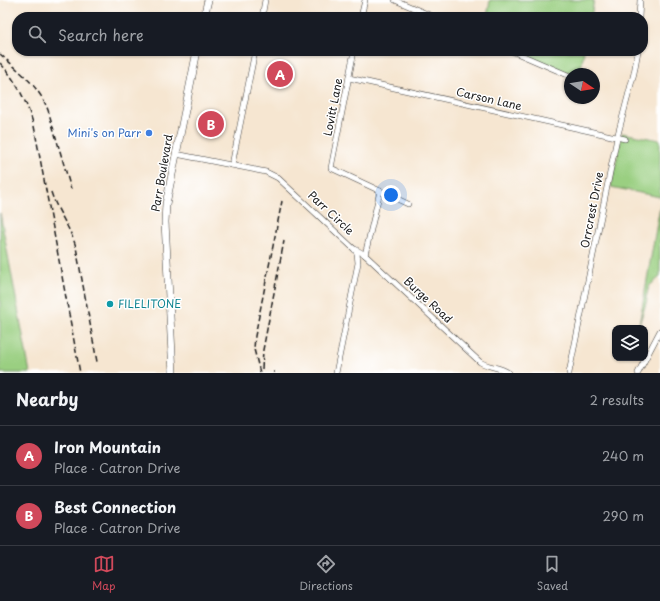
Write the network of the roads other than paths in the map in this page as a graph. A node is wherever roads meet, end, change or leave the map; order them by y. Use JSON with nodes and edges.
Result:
{"nodes":[{"id":1,"x":208,"y":0,"type":"edge"},
{"id":2,"x":265,"y":0,"type":"edge"},
{"id":3,"x":365,"y":0,"type":"edge"},
{"id":4,"x":395,"y":0,"type":"edge"},
{"id":5,"x":640,"y":0,"type":"edge"},
{"id":6,"x":205,"y":12,"type":"edge"},
{"id":7,"x":263,"y":12,"type":"edge"},
{"id":8,"x":362,"y":12,"type":"edge"},
{"id":9,"x":423,"y":12,"type":"edge"},
{"id":10,"x":639,"y":12,"type":"edge"},
{"id":11,"x":196,"y":56,"type":"edge"},
{"id":12,"x":254,"y":56,"type":"edge"},
{"id":13,"x":353,"y":56,"type":"edge"},
{"id":14,"x":524,"y":56,"type":"edge"},
{"id":15,"x":637,"y":56,"type":"edge"},
{"id":16,"x":564,"y":73,"type":"edge"},
{"id":17,"x":349,"y":78,"type":"junction"},
{"id":18,"x":617,"y":138,"type":"junction"},
{"id":19,"x":625,"y":139,"type":"dead end"},
{"id":20,"x":176,"y":154,"type":"junction"},
{"id":21,"x":232,"y":165,"type":"junction"},
{"id":22,"x":380,"y":191,"type":"junction"},
{"id":23,"x":408,"y":204,"type":"dead end"},
{"id":24,"x":354,"y":249,"type":"junction"},
{"id":25,"x":365,"y":255,"type":"junction"},
{"id":26,"x":660,"y":331,"type":"edge"},
{"id":27,"x":172,"y":373,"type":"edge"},
{"id":28,"x":336,"y":373,"type":"edge"},
{"id":29,"x":509,"y":373,"type":"edge"},
{"id":30,"x":569,"y":373,"type":"edge"},
{"id":31,"x":638,"y":373,"type":"edge"}],
"edges":[{"from":1,"to":6,"type":"main road"},
{"from":2,"to":7,"type":"street"},
{"from":3,"to":8,"type":"street"},
{"from":4,"to":9,"type":"street"},
{"from":5,"to":10,"type":"street"},
{"from":11,"to":20,"type":"main road","name":"Parr Boulevard"},
{"from":12,"to":21,"type":"street"},
{"from":13,"to":17,"type":"street","name":"Lovitt Lane"},
{"from":14,"to":16,"type":"street"},
{"from":15,"to":18,"type":"street","name":"Orrcrest Drive"},
{"from":17,"to":18,"type":"street","name":"Carson Lane"},
{"from":17,"to":22,"type":"street","name":"Lovitt Lane"},
{"from":18,"to":19,"type":"street","name":"Carson Lane"},
{"from":18,"to":30,"type":"street","name":"Orrcrest Drive"},
{"from":20,"to":21,"type":"street","name":"Parr Circle"},
{"from":20,"to":27,"type":"main road","name":"Parr Boulevard"},
{"from":21,"to":24,"type":"street","name":"Parr Circle"},
{"from":22,"to":23,"type":"street"},
{"from":22,"to":25,"type":"street"},
{"from":24,"to":25,"type":"street","name":"Burge Road"},
{"from":24,"to":28,"type":"street","name":"Parr Circle"},
{"from":25,"to":29,"type":"street","name":"Burge Road"},
{"from":26,"to":31,"type":"street"}]}
